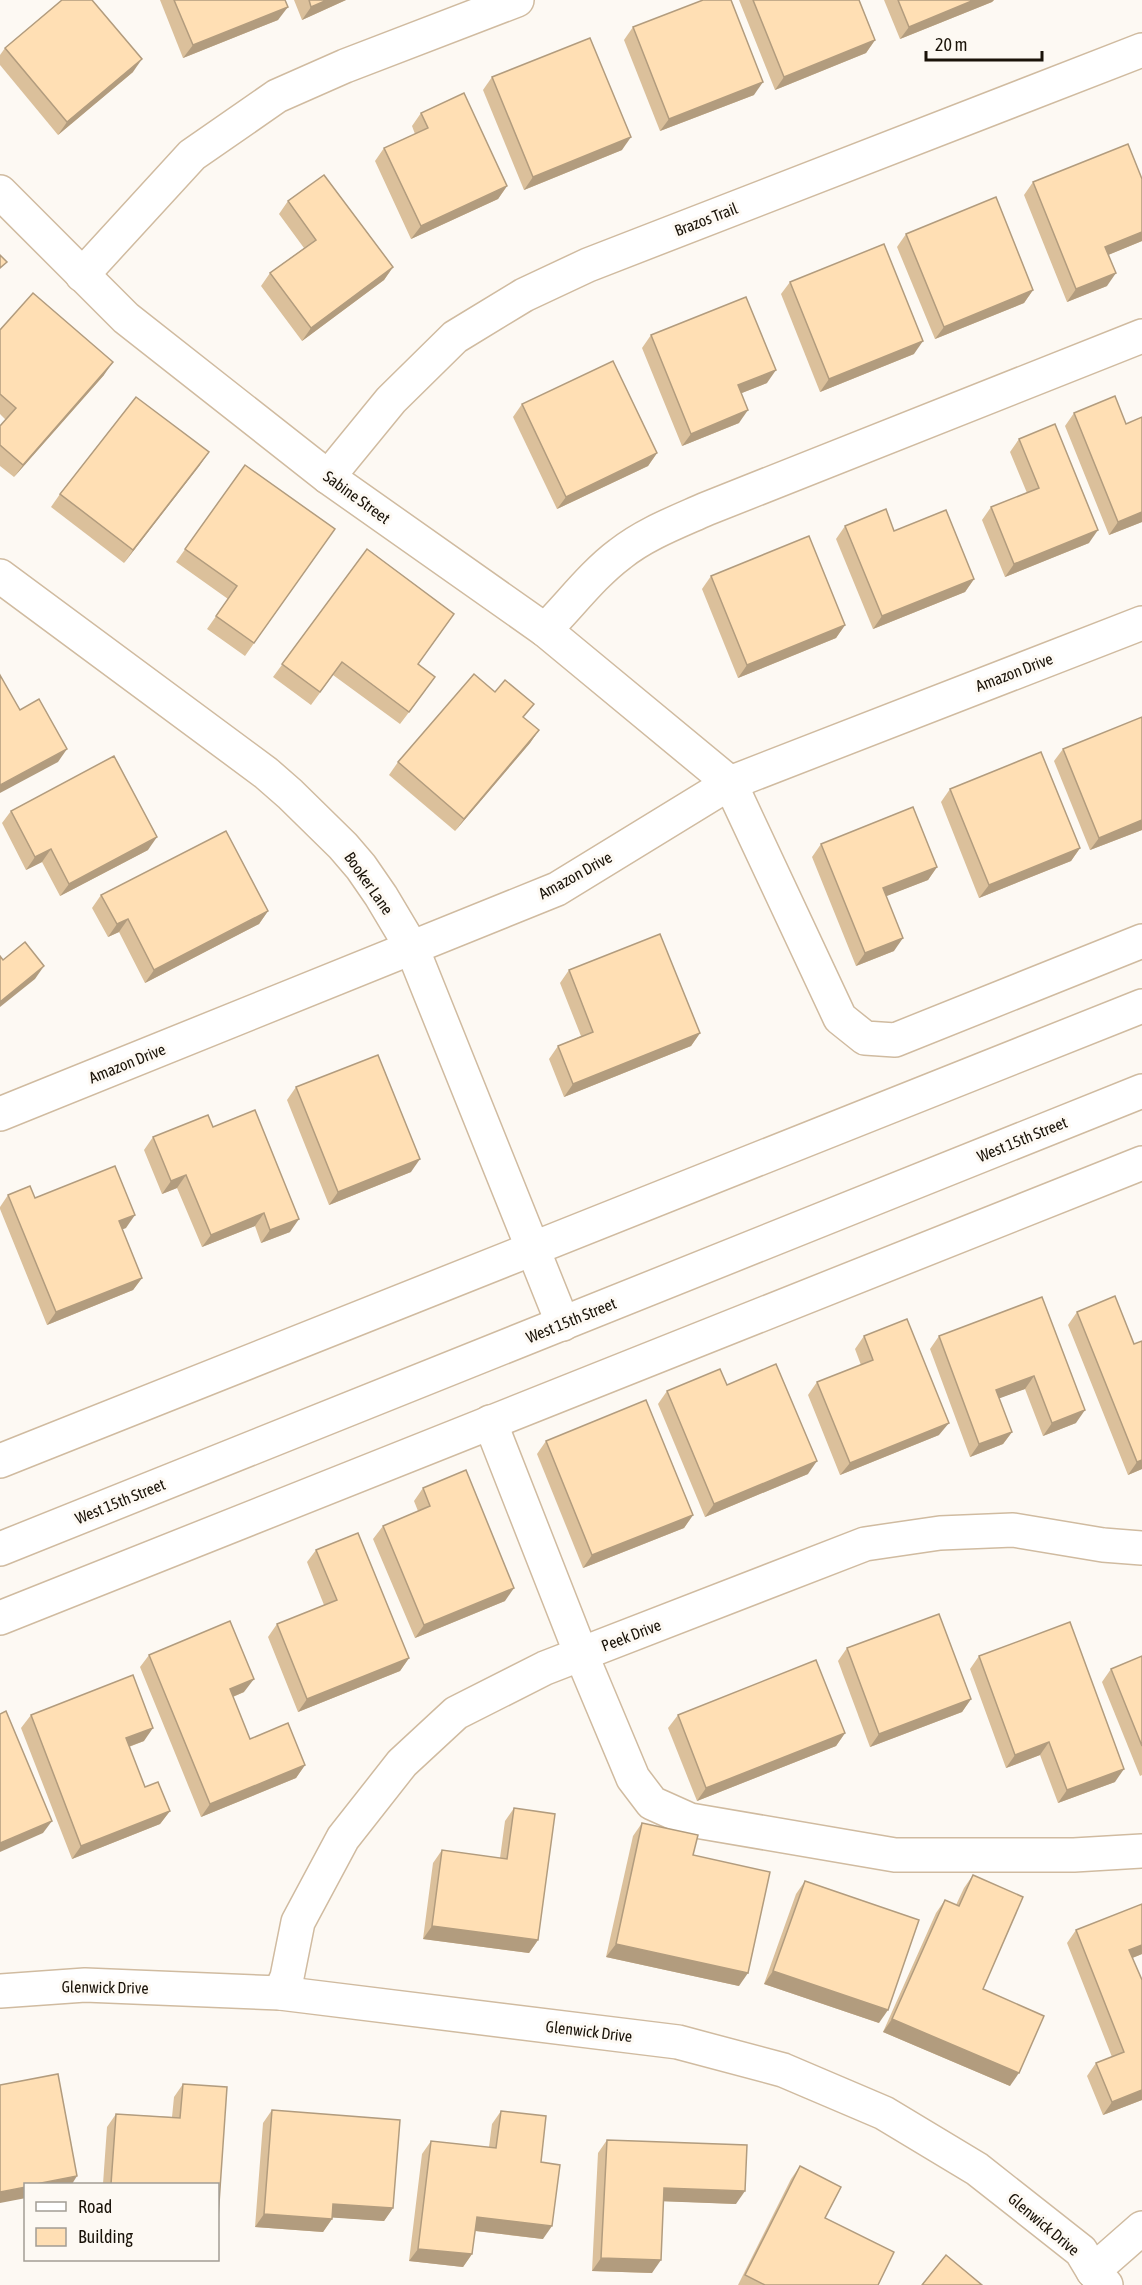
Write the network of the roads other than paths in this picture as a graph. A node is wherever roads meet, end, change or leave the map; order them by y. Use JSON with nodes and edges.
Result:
{"nodes":[{"id":1,"x":517,"y":0,"type":"edge"},
{"id":2,"x":1142,"y":50,"type":"edge"},
{"id":3,"x":0,"y":192,"type":"edge"},
{"id":4,"x":82,"y":275,"type":"junction"},
{"id":5,"x":1142,"y":336,"type":"edge"},
{"id":6,"x":328,"y":477,"type":"junction"},
{"id":7,"x":0,"y":576,"type":"edge"},
{"id":8,"x":1142,"y":623,"type":"edge"},
{"id":9,"x":545,"y":630,"type":"junction"},
{"id":10,"x":730,"y":783,"type":"junction"},
{"id":11,"x":1142,"y":942,"type":"edge"},
{"id":12,"x":412,"y":948,"type":"junction"},
{"id":13,"x":1142,"y":1006,"type":"edge"},
{"id":14,"x":1142,"y":1091,"type":"edge"},
{"id":15,"x":0,"y":1114,"type":"edge"},
{"id":16,"x":1142,"y":1163,"type":"edge"},
{"id":17,"x":533,"y":1250,"type":"junction"},
{"id":18,"x":563,"y":1324,"type":"junction"},
{"id":19,"x":490,"y":1422,"type":"junction"},
{"id":20,"x":0,"y":1461,"type":"edge"},
{"id":21,"x":1142,"y":1548,"type":"edge"},
{"id":22,"x":0,"y":1549,"type":"edge"},
{"id":23,"x":0,"y":1618,"type":"edge"},
{"id":24,"x":581,"y":1654,"type":"junction"},
{"id":25,"x":1142,"y":1851,"type":"edge"},
{"id":26,"x":0,"y":1990,"type":"edge"},
{"id":27,"x":280,"y":1994,"type":"junction"},
{"id":28,"x":1142,"y":2228,"type":"edge"},
{"id":29,"x":1100,"y":2278,"type":"edge"}],
"edges":[{"from":1,"to":4,"type":"street"},
{"from":2,"to":6,"type":"street","name":"Brazos Trail"},
{"from":3,"to":4,"type":"street","name":"Sabine Street"},
{"from":4,"to":6,"type":"street","name":"Sabine Street"},
{"from":5,"to":9,"type":"street"},
{"from":6,"to":9,"type":"street","name":"Sabine Street"},
{"from":7,"to":12,"type":"street","name":"Booker Lane"},
{"from":8,"to":10,"type":"street","name":"Amazon Drive"},
{"from":9,"to":10,"type":"street","name":"Sabine Street"},
{"from":10,"to":11,"type":"street"},
{"from":10,"to":12,"type":"street","name":"Amazon Drive"},
{"from":12,"to":15,"type":"street","name":"Amazon Drive"},
{"from":12,"to":17,"type":"street","name":"Booker Lane"},
{"from":13,"to":17,"type":"street"},
{"from":14,"to":18,"type":"street","name":"West 15th Street"},
{"from":16,"to":19,"type":"street"},
{"from":17,"to":18,"type":"street","name":"Booker Lane"},
{"from":17,"to":20,"type":"street"},
{"from":18,"to":22,"type":"street","name":"West 15th Street"},
{"from":19,"to":23,"type":"street"},
{"from":19,"to":24,"type":"street"},
{"from":21,"to":24,"type":"street","name":"Peek Drive"},
{"from":24,"to":25,"type":"street"},
{"from":24,"to":27,"type":"street","name":"Peek Drive"},
{"from":26,"to":27,"type":"street","name":"Glenwick Drive"},
{"from":27,"to":29,"type":"street","name":"Glenwick Drive"},
{"from":28,"to":29,"type":"street"}]}
